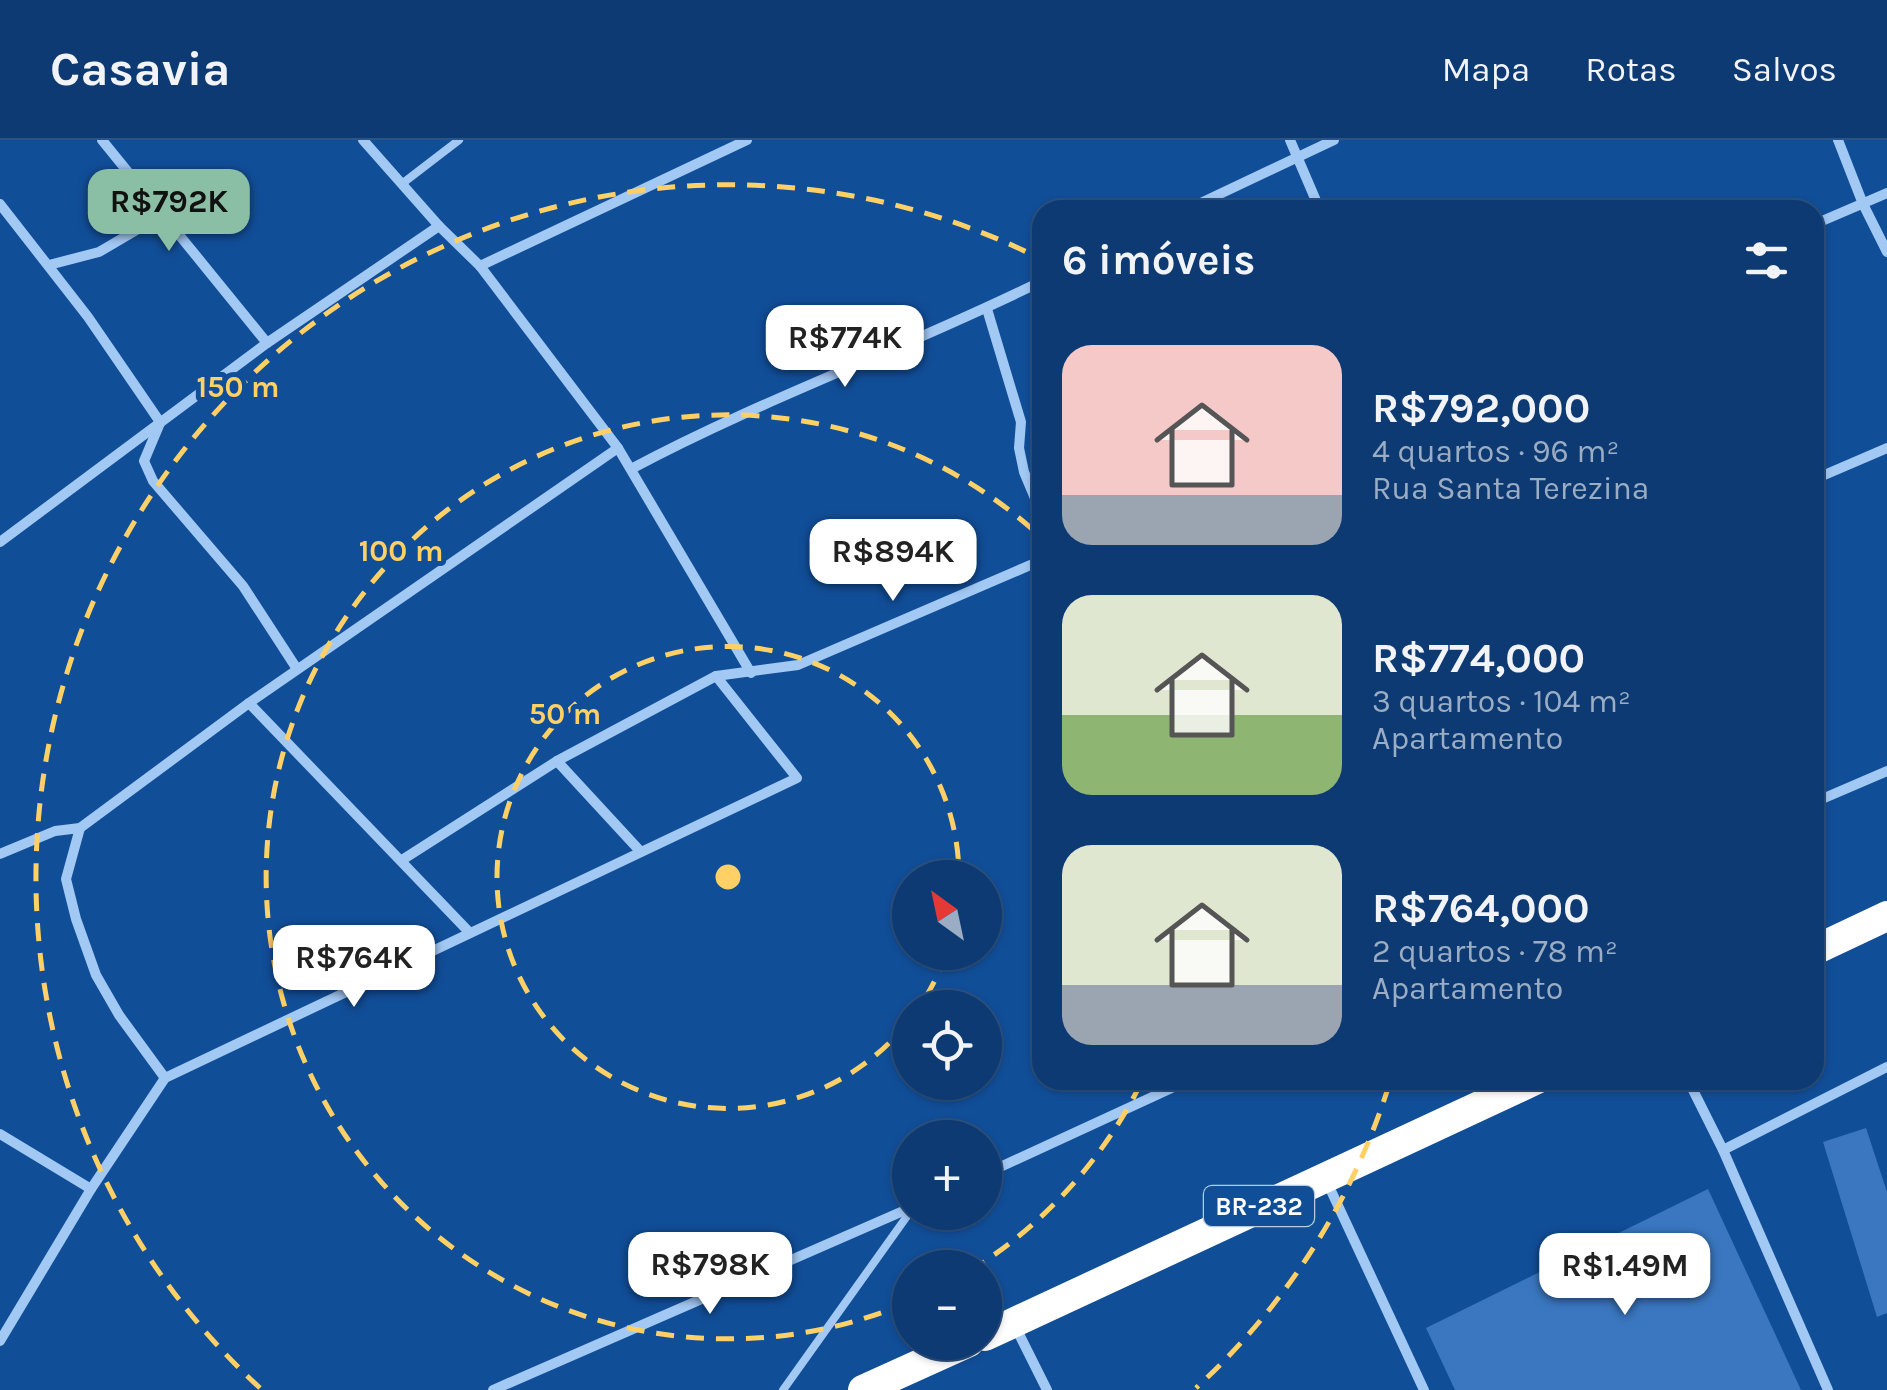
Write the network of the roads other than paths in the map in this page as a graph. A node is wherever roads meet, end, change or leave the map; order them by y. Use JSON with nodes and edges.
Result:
{"nodes":[{"id":1,"x":102,"y":140,"type":"edge"},
{"id":2,"x":363,"y":140,"type":"edge"},
{"id":3,"x":459,"y":140,"type":"edge"},
{"id":4,"x":747,"y":140,"type":"edge"},
{"id":5,"x":1290,"y":140,"type":"edge"},
{"id":6,"x":1334,"y":140,"type":"edge"},
{"id":7,"x":1838,"y":140,"type":"edge"},
{"id":8,"x":1296,"y":155,"type":"junction"},
{"id":9,"x":403,"y":183,"type":"junction"},
{"id":10,"x":1887,"y":192,"type":"edge"},
{"id":11,"x":1206,"y":200,"type":"edge"},
{"id":12,"x":1316,"y":200,"type":"edge"},
{"id":13,"x":0,"y":204,"type":"edge"},
{"id":14,"x":1862,"y":204,"type":"junction"},
{"id":15,"x":162,"y":215,"type":"junction"},
{"id":16,"x":1824,"y":220,"type":"edge"},
{"id":17,"x":440,"y":226,"type":"junction"},
{"id":18,"x":1887,"y":252,"type":"edge"},
{"id":19,"x":49,"y":265,"type":"junction"},
{"id":20,"x":480,"y":266,"type":"junction"},
{"id":21,"x":1032,"y":286,"type":"edge"},
{"id":22,"x":987,"y":309,"type":"junction"},
{"id":23,"x":267,"y":343,"type":"junction"},
{"id":24,"x":160,"y":422,"type":"junction"},
{"id":25,"x":618,"y":448,"type":"junction"},
{"id":26,"x":1887,"y":448,"type":"edge"},
{"id":27,"x":631,"y":469,"type":"junction"},
{"id":28,"x":1824,"y":475,"type":"edge"},
{"id":29,"x":1032,"y":492,"type":"edge"},
{"id":30,"x":0,"y":542,"type":"edge"},
{"id":31,"x":1032,"y":564,"type":"edge"},
{"id":32,"x":297,"y":670,"type":"junction"},
{"id":33,"x":752,"y":673,"type":"junction"},
{"id":34,"x":716,"y":676,"type":"junction"},
{"id":35,"x":248,"y":703,"type":"junction"},
{"id":36,"x":557,"y":761,"type":"junction"},
{"id":37,"x":1887,"y":772,"type":"edge"},
{"id":38,"x":1824,"y":798,"type":"edge"},
{"id":39,"x":80,"y":828,"type":"junction"},
{"id":40,"x":640,"y":851,"type":"junction"},
{"id":41,"x":0,"y":854,"type":"edge"},
{"id":42,"x":402,"y":860,"type":"junction"},
{"id":43,"x":1887,"y":916,"type":"edge"},
{"id":44,"x":470,"y":932,"type":"junction"},
{"id":45,"x":1824,"y":946,"type":"edge"},
{"id":46,"x":1887,"y":1067,"type":"edge"},
{"id":47,"x":166,"y":1078,"type":"junction"},
{"id":48,"x":1168,"y":1090,"type":"edge"},
{"id":49,"x":1513,"y":1090,"type":"edge"},
{"id":50,"x":1693,"y":1090,"type":"edge"},
{"id":51,"x":0,"y":1134,"type":"edge"},
{"id":52,"x":1724,"y":1150,"type":"junction"},
{"id":53,"x":1002,"y":1166,"type":"edge"},
{"id":54,"x":1324,"y":1175,"type":"junction"},
{"id":55,"x":90,"y":1189,"type":"junction"},
{"id":56,"x":892,"y":1218,"type":"edge"},
{"id":57,"x":896,"y":1230,"type":"edge"},
{"id":58,"x":1013,"y":1323,"type":"junction"},
{"id":59,"x":1002,"y":1328,"type":"edge"},
{"id":60,"x":0,"y":1341,"type":"edge"},
{"id":61,"x":929,"y":1360,"type":"edge"},
{"id":62,"x":493,"y":1390,"type":"edge"},
{"id":63,"x":783,"y":1390,"type":"edge"},
{"id":64,"x":863,"y":1390,"type":"edge"},
{"id":65,"x":1046,"y":1390,"type":"edge"},
{"id":66,"x":1424,"y":1390,"type":"edge"},
{"id":67,"x":1828,"y":1390,"type":"edge"}],
"edges":[{"from":1,"to":15,"type":"street"},
{"from":2,"to":9,"type":"street"},
{"from":3,"to":9,"type":"lane"},
{"from":4,"to":20,"type":"street"},
{"from":5,"to":8,"type":"street"},
{"from":6,"to":8,"type":"street"},
{"from":7,"to":14,"type":"street"},
{"from":8,"to":11,"type":"street"},
{"from":8,"to":12,"type":"street"},
{"from":9,"to":17,"type":"street"},
{"from":10,"to":14,"type":"street"},
{"from":13,"to":19,"type":"street"},
{"from":14,"to":16,"type":"street"},
{"from":14,"to":18,"type":"street"},
{"from":15,"to":19,"type":"street"},
{"from":15,"to":23,"type":"street"},
{"from":17,"to":20,"type":"street"},
{"from":17,"to":23,"type":"street"},
{"from":19,"to":24,"type":"street"},
{"from":20,"to":25,"type":"street"},
{"from":21,"to":22,"type":"street"},
{"from":22,"to":27,"type":"street"},
{"from":22,"to":29,"type":"street"},
{"from":23,"to":24,"type":"street"},
{"from":24,"to":30,"type":"street"},
{"from":24,"to":32,"type":"street"},
{"from":25,"to":27,"type":"street"},
{"from":25,"to":32,"type":"street"},
{"from":26,"to":28,"type":"street"},
{"from":27,"to":33,"type":"street"},
{"from":31,"to":33,"type":"street"},
{"from":32,"to":35,"type":"street"},
{"from":33,"to":34,"type":"street"},
{"from":34,"to":36,"type":"street"},
{"from":34,"to":40,"type":"street"},
{"from":35,"to":39,"type":"street"},
{"from":35,"to":42,"type":"street"},
{"from":36,"to":40,"type":"street"},
{"from":36,"to":42,"type":"street"},
{"from":37,"to":38,"type":"street"},
{"from":39,"to":41,"type":"street"},
{"from":39,"to":47,"type":"street"},
{"from":40,"to":44,"type":"street"},
{"from":42,"to":44,"type":"street"},
{"from":43,"to":45,"type":"highway"},
{"from":44,"to":47,"type":"street"},
{"from":46,"to":52,"type":"street"},
{"from":47,"to":55,"type":"street"},
{"from":48,"to":53,"type":"street"},
{"from":49,"to":54,"type":"highway","number":"BR-232"},
{"from":50,"to":52,"type":"street"},
{"from":51,"to":55,"type":"street"},
{"from":52,"to":67,"type":"street"},
{"from":54,"to":58,"type":"highway","number":"BR-232"},
{"from":54,"to":66,"type":"street"},
{"from":55,"to":60,"type":"street"},
{"from":56,"to":62,"type":"street"},
{"from":57,"to":63,"type":"lane"},
{"from":58,"to":59,"type":"highway","number":"BR-232"},
{"from":58,"to":65,"type":"street"},
{"from":61,"to":64,"type":"highway"}]}
